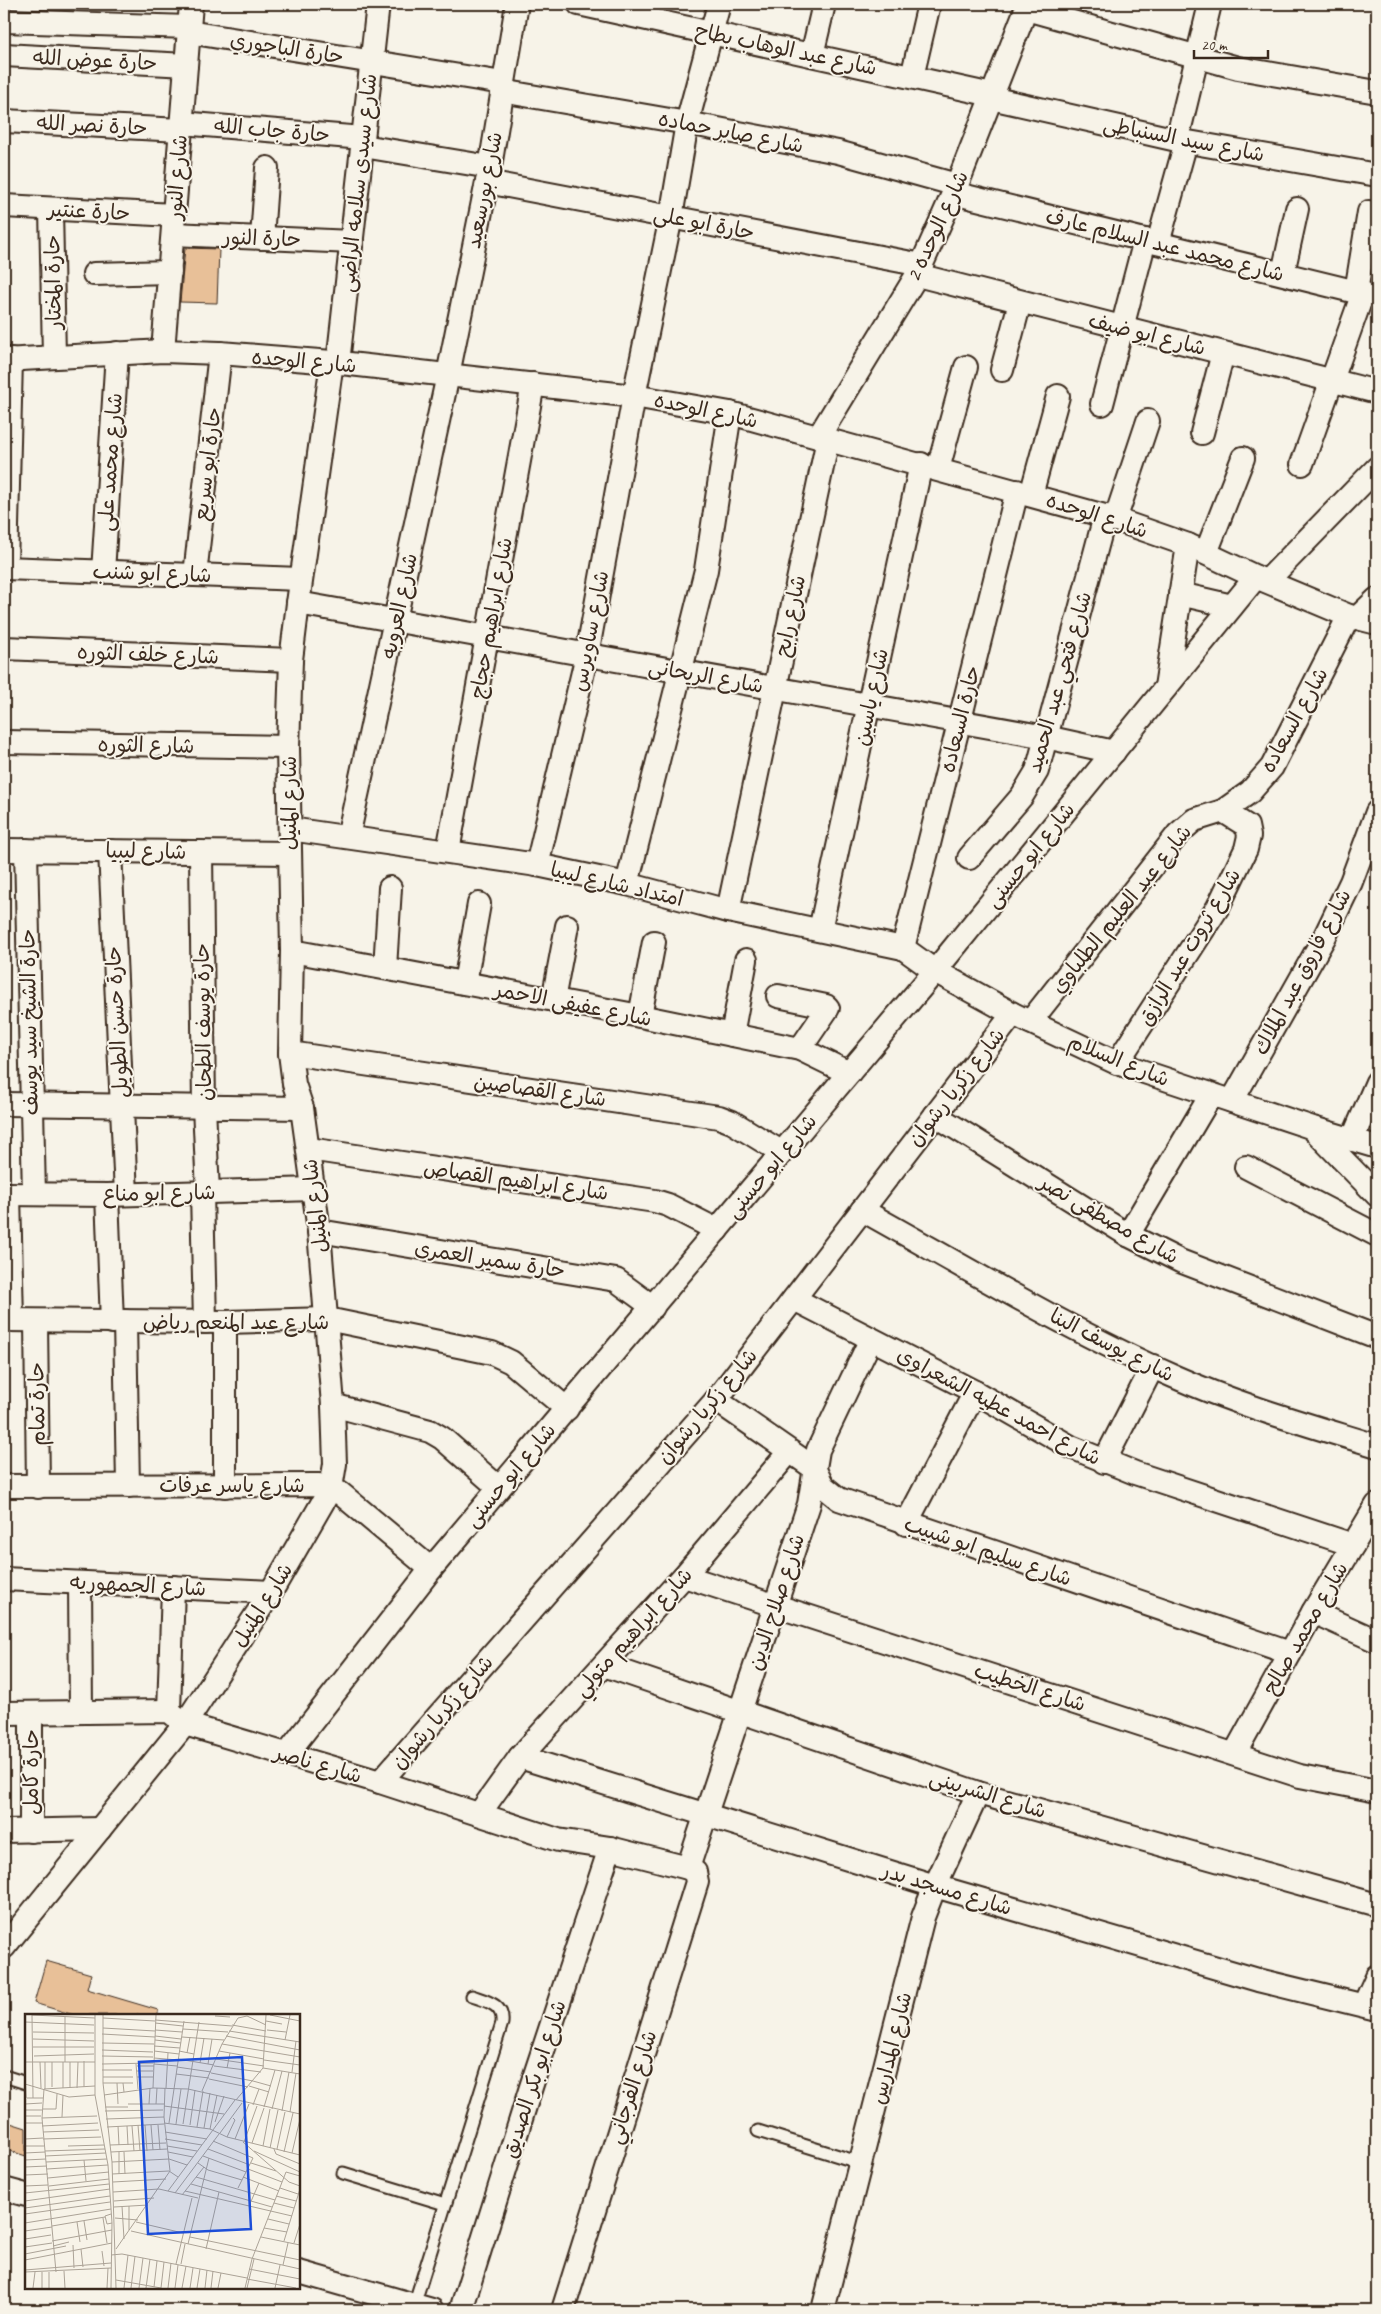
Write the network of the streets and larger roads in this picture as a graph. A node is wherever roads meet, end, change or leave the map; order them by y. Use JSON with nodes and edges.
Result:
{"nodes":[{"id":1,"x":191,"y":4,"type":"edge"},
{"id":2,"x":378,"y":4,"type":"edge"},
{"id":3,"x":517,"y":4,"type":"edge"},
{"id":4,"x":579,"y":4,"type":"edge"},
{"id":5,"x":719,"y":4,"type":"edge"},
{"id":6,"x":824,"y":4,"type":"edge"},
{"id":7,"x":929,"y":4,"type":"edge"},
{"id":8,"x":1210,"y":4,"type":"edge"},
{"id":9,"x":1027,"y":6,"type":"edge"},
{"id":10,"x":4,"y":21,"type":"edge"},
{"id":11,"x":189,"y":29,"type":"junction"},
{"id":12,"x":711,"y":33,"type":"junction"},
{"id":13,"x":4,"y":55,"type":"edge"},
{"id":14,"x":812,"y":55,"type":"junction"},
{"id":15,"x":1197,"y":56,"type":"junction"},
{"id":16,"x":372,"y":62,"type":"junction"},
{"id":17,"x":186,"y":65,"type":"junction"},
{"id":18,"x":912,"y":77,"type":"junction"},
{"id":19,"x":503,"y":87,"type":"junction"},
{"id":20,"x":1377,"y":92,"type":"edge"},
{"id":21,"x":992,"y":96,"type":"junction"},
{"id":22,"x":4,"y":121,"type":"edge"},
{"id":23,"x":687,"y":123,"type":"junction"},
{"id":24,"x":181,"y":126,"type":"junction"},
{"id":25,"x":1181,"y":141,"type":"junction"},
{"id":26,"x":363,"y":142,"type":"junction"},
{"id":27,"x":267,"y":168,"type":"dead end"},
{"id":28,"x":488,"y":174,"type":"junction"},
{"id":29,"x":1377,"y":175,"type":"edge"},
{"id":30,"x":956,"y":189,"type":"junction"},
{"id":31,"x":4,"y":206,"type":"edge"},
{"id":32,"x":51,"y":209,"type":"junction"},
{"id":33,"x":1297,"y":209,"type":"dead end"},
{"id":34,"x":1369,"y":212,"type":"dead end"},
{"id":35,"x":671,"y":217,"type":"junction"},
{"id":36,"x":173,"y":225,"type":"junction"},
{"id":37,"x":262,"y":238,"type":"junction"},
{"id":38,"x":1152,"y":241,"type":"junction"},
{"id":39,"x":352,"y":242,"type":"junction"},
{"id":40,"x":919,"y":270,"type":"junction"},
{"id":41,"x":170,"y":272,"type":"junction"},
{"id":42,"x":1282,"y":273,"type":"junction"},
{"id":43,"x":94,"y":274,"type":"dead end"},
{"id":44,"x":1365,"y":294,"type":"edge"},
{"id":45,"x":1020,"y":302,"type":"junction"},
{"id":46,"x":1122,"y":328,"type":"junction"},
{"id":47,"x":163,"y":351,"type":"junction"},
{"id":48,"x":118,"y":353,"type":"junction"},
{"id":49,"x":220,"y":353,"type":"junction"},
{"id":50,"x":1224,"y":353,"type":"junction"},
{"id":51,"x":54,"y":356,"type":"junction"},
{"id":52,"x":7,"y":360,"type":"edge"},
{"id":53,"x":335,"y":362,"type":"junction"},
{"id":54,"x":966,"y":367,"type":"dead end"},
{"id":55,"x":1002,"y":370,"type":"dead end"},
{"id":56,"x":448,"y":375,"type":"junction"},
{"id":57,"x":1332,"y":380,"type":"junction"},
{"id":58,"x":533,"y":384,"type":"junction"},
{"id":59,"x":1377,"y":392,"type":"edge"},
{"id":60,"x":634,"y":396,"type":"junction"},
{"id":61,"x":1058,"y":396,"type":"dead end"},
{"id":62,"x":1102,"y":404,"type":"dead end"},
{"id":63,"x":730,"y":413,"type":"junction"},
{"id":64,"x":1148,"y":421,"type":"dead end"},
{"id":65,"x":1202,"y":433,"type":"dead end"},
{"id":66,"x":823,"y":437,"type":"junction"},
{"id":67,"x":1242,"y":458,"type":"dead end"},
{"id":68,"x":1302,"y":464,"type":"dead end"},
{"id":69,"x":930,"y":467,"type":"junction"},
{"id":70,"x":1373,"y":478,"type":"edge"},
{"id":71,"x":1024,"y":493,"type":"junction"},
{"id":72,"x":1110,"y":518,"type":"junction"},
{"id":73,"x":1197,"y":549,"type":"junction"},
{"id":74,"x":5,"y":568,"type":"edge"},
{"id":75,"x":103,"y":572,"type":"junction"},
{"id":76,"x":195,"y":575,"type":"junction"},
{"id":77,"x":300,"y":579,"type":"junction"},
{"id":78,"x":1261,"y":579,"type":"junction"},
{"id":79,"x":1180,"y":594,"type":"junction"},
{"id":80,"x":1377,"y":600,"type":"edge"},
{"id":81,"x":298,"y":603,"type":"junction"},
{"id":82,"x":1232,"y":606,"type":"junction"},
{"id":83,"x":1361,"y":619,"type":"edge"},
{"id":84,"x":396,"y":620,"type":"junction"},
{"id":85,"x":487,"y":637,"type":"junction"},
{"id":86,"x":4,"y":648,"type":"edge"},
{"id":87,"x":588,"y":655,"type":"junction"},
{"id":88,"x":291,"y":660,"type":"junction"},
{"id":89,"x":681,"y":672,"type":"junction"},
{"id":90,"x":775,"y":688,"type":"junction"},
{"id":91,"x":1166,"y":688,"type":"junction"},
{"id":92,"x":869,"y":705,"type":"junction"},
{"id":93,"x":959,"y":721,"type":"junction"},
{"id":94,"x":1046,"y":737,"type":"junction"},
{"id":95,"x":4,"y":742,"type":"edge"},
{"id":96,"x":288,"y":747,"type":"junction"},
{"id":97,"x":1114,"y":752,"type":"junction"},
{"id":98,"x":1223,"y":811,"type":"junction"},
{"id":99,"x":1377,"y":812,"type":"edge"},
{"id":100,"x":290,"y":829,"type":"junction"},
{"id":101,"x":348,"y":837,"type":"junction"},
{"id":102,"x":4,"y":850,"type":"edge"},
{"id":103,"x":26,"y":850,"type":"junction"},
{"id":104,"x":110,"y":851,"type":"junction"},
{"id":105,"x":448,"y":851,"type":"junction"},
{"id":106,"x":201,"y":852,"type":"junction"},
{"id":107,"x":289,"y":853,"type":"junction"},
{"id":108,"x":968,"y":858,"type":"dead end"},
{"id":109,"x":537,"y":865,"type":"junction"},
{"id":110,"x":628,"y":884,"type":"junction"},
{"id":111,"x":390,"y":888,"type":"dead end"},
{"id":112,"x":479,"y":904,"type":"dead end"},
{"id":113,"x":728,"y":911,"type":"junction"},
{"id":114,"x":567,"y":926,"type":"dead end"},
{"id":115,"x":820,"y":930,"type":"junction"},
{"id":116,"x":654,"y":942,"type":"dead end"},
{"id":117,"x":902,"y":948,"type":"junction"},
{"id":118,"x":292,"y":951,"type":"junction"},
{"id":119,"x":746,"y":960,"type":"dead end"},
{"id":120,"x":385,"y":968,"type":"junction"},
{"id":121,"x":935,"y":971,"type":"junction"},
{"id":122,"x":466,"y":983,"type":"junction"},
{"id":123,"x":778,"y":996,"type":"dead end"},
{"id":124,"x":553,"y":1000,"type":"junction"},
{"id":125,"x":640,"y":1016,"type":"junction"},
{"id":126,"x":1021,"y":1018,"type":"junction"},
{"id":127,"x":732,"y":1036,"type":"junction"},
{"id":128,"x":800,"y":1049,"type":"junction"},
{"id":129,"x":290,"y":1053,"type":"junction"},
{"id":130,"x":1117,"y":1064,"type":"junction"},
{"id":131,"x":848,"y":1073,"type":"junction"},
{"id":132,"x":1377,"y":1082,"type":"edge"},
{"id":133,"x":1221,"y":1098,"type":"junction"},
{"id":134,"x":4,"y":1104,"type":"edge"},
{"id":135,"x":30,"y":1104,"type":"junction"},
{"id":136,"x":121,"y":1106,"type":"junction"},
{"id":137,"x":204,"y":1107,"type":"junction"},
{"id":138,"x":302,"y":1108,"type":"junction"},
{"id":139,"x":935,"y":1115,"type":"junction"},
{"id":140,"x":1312,"y":1128,"type":"junction"},
{"id":141,"x":1352,"y":1140,"type":"junction"},
{"id":142,"x":1377,"y":1147,"type":"edge"},
{"id":143,"x":308,"y":1149,"type":"junction"},
{"id":144,"x":781,"y":1152,"type":"junction"},
{"id":145,"x":1246,"y":1166,"type":"dead end"},
{"id":146,"x":314,"y":1189,"type":"junction"},
{"id":147,"x":205,"y":1192,"type":"junction"},
{"id":148,"x":6,"y":1194,"type":"edge"},
{"id":149,"x":34,"y":1194,"type":"junction"},
{"id":150,"x":116,"y":1194,"type":"junction"},
{"id":151,"x":1377,"y":1194,"type":"edge"},
{"id":152,"x":862,"y":1210,"type":"junction"},
{"id":153,"x":717,"y":1230,"type":"junction"},
{"id":154,"x":319,"y":1231,"type":"junction"},
{"id":155,"x":1128,"y":1234,"type":"junction"},
{"id":156,"x":1377,"y":1235,"type":"edge"},
{"id":157,"x":794,"y":1299,"type":"junction"},
{"id":158,"x":653,"y":1307,"type":"junction"},
{"id":159,"x":327,"y":1319,"type":"junction"},
{"id":160,"x":8,"y":1320,"type":"edge"},
{"id":161,"x":36,"y":1321,"type":"junction"},
{"id":162,"x":118,"y":1321,"type":"junction"},
{"id":163,"x":215,"y":1322,"type":"junction"},
{"id":164,"x":1377,"y":1337,"type":"edge"},
{"id":165,"x":871,"y":1339,"type":"junction"},
{"id":166,"x":1153,"y":1366,"type":"junction"},
{"id":167,"x":975,"y":1392,"type":"junction"},
{"id":168,"x":716,"y":1400,"type":"junction"},
{"id":169,"x":332,"y":1405,"type":"junction"},
{"id":170,"x":566,"y":1408,"type":"junction"},
{"id":171,"x":1377,"y":1446,"type":"edge"},
{"id":172,"x":790,"y":1452,"type":"junction"},
{"id":173,"x":1104,"y":1462,"type":"junction"},
{"id":174,"x":814,"y":1468,"type":"junction"},
{"id":175,"x":4,"y":1486,"type":"edge"},
{"id":176,"x":128,"y":1486,"type":"junction"},
{"id":177,"x":225,"y":1486,"type":"junction"},
{"id":178,"x":38,"y":1487,"type":"junction"},
{"id":179,"x":331,"y":1488,"type":"junction"},
{"id":180,"x":499,"y":1488,"type":"junction"},
{"id":181,"x":1377,"y":1506,"type":"edge"},
{"id":182,"x":906,"y":1524,"type":"junction"},
{"id":183,"x":1353,"y":1545,"type":"junction"},
{"id":184,"x":430,"y":1569,"type":"junction"},
{"id":185,"x":684,"y":1576,"type":"junction"},
{"id":186,"x":4,"y":1579,"type":"edge"},
{"id":187,"x":80,"y":1583,"type":"junction"},
{"id":188,"x":173,"y":1587,"type":"junction"},
{"id":189,"x":271,"y":1592,"type":"junction"},
{"id":190,"x":775,"y":1605,"type":"junction"},
{"id":191,"x":1312,"y":1612,"type":"junction"},
{"id":192,"x":1377,"y":1641,"type":"edge"},
{"id":193,"x":1290,"y":1653,"type":"junction"},
{"id":194,"x":604,"y":1665,"type":"junction"},
{"id":195,"x":81,"y":1712,"type":"junction"},
{"id":196,"x":740,"y":1712,"type":"junction"},
{"id":197,"x":4,"y":1713,"type":"edge"},
{"id":198,"x":31,"y":1713,"type":"junction"},
{"id":199,"x":177,"y":1717,"type":"junction"},
{"id":200,"x":1235,"y":1753,"type":"junction"},
{"id":201,"x":286,"y":1755,"type":"junction"},
{"id":202,"x":520,"y":1757,"type":"junction"},
{"id":203,"x":380,"y":1782,"type":"junction"},
{"id":204,"x":1377,"y":1791,"type":"edge"},
{"id":205,"x":978,"y":1793,"type":"junction"},
{"id":206,"x":706,"y":1813,"type":"junction"},
{"id":207,"x":479,"y":1814,"type":"junction"},
{"id":208,"x":100,"y":1829,"type":"junction"},
{"id":209,"x":4,"y":1831,"type":"edge"},
{"id":210,"x":32,"y":1831,"type":"junction"},
{"id":211,"x":610,"y":1848,"type":"junction"},
{"id":212,"x":688,"y":1868,"type":"junction"},
{"id":213,"x":935,"y":1886,"type":"junction"},
{"id":214,"x":1377,"y":1905,"type":"edge"},
{"id":215,"x":12,"y":1927,"type":"edge"},
{"id":216,"x":4,"y":1947,"type":"edge"},
{"id":217,"x":1377,"y":1976,"type":"edge"},
{"id":218,"x":1371,"y":2007,"type":"edge"},
{"id":219,"x":4,"y":2189,"type":"edge"},
{"id":220,"x":25,"y":2195,"type":"edge"},
{"id":221,"x":300,"y":2272,"type":"edge"},
{"id":222,"x":423,"y":2308,"type":"edge"},
{"id":223,"x":461,"y":2310,"type":"edge"},
{"id":224,"x":563,"y":2310,"type":"edge"},
{"id":225,"x":823,"y":2310,"type":"edge"}],
"edges":[{"from":1,"to":11,"type":"street","name":"شارع النور"},
{"from":2,"to":16,"type":"street","name":"شارع سيدى سلامه الراضى"},
{"from":3,"to":19,"type":"street","name":"شارع بورسعيد"},
{"from":4,"to":12,"type":"street","name":"شارع عبد الوهاب بطاح"},
{"from":5,"to":12,"type":"street","name":"شارع ساويرس"},
{"from":6,"to":14,"type":"street"},
{"from":7,"to":18,"type":"street"},
{"from":8,"to":15,"type":"street"},
{"from":9,"to":15,"type":"street"},
{"from":9,"to":21,"type":"street","name":"شارع الوحده 2"},
{"from":10,"to":11,"type":"street"},
{"from":11,"to":16,"type":"street","name":"حارة الباجوري"},
{"from":11,"to":17,"type":"street","name":"شارع النور"},
{"from":12,"to":14,"type":"street","name":"شارع عبد الوهاب بطاح"},
{"from":12,"to":23,"type":"street","name":"شارع ساويرس"},
{"from":13,"to":17,"type":"street","name":"حارة عوض الله"},
{"from":14,"to":18,"type":"street","name":"شارع عبد الوهاب بطاح"},
{"from":15,"to":20,"type":"street"},
{"from":15,"to":25,"type":"street"},
{"from":16,"to":19,"type":"street","name":"حارة الباجوري"},
{"from":16,"to":26,"type":"street","name":"شارع سيدى سلامه الراضى"},
{"from":17,"to":24,"type":"street","name":"شارع النور"},
{"from":18,"to":21,"type":"street","name":"شارع عبد الوهاب بطاح"},
{"from":19,"to":23,"type":"street","name":"شارع صابر حماده"},
{"from":19,"to":28,"type":"street","name":"شارع بورسعيد"},
{"from":21,"to":25,"type":"street","name":"شارع سيد السنباطى"},
{"from":21,"to":30,"type":"street","name":"شارع الوحده 2"},
{"from":22,"to":24,"type":"street","name":"حارة نصر الله"},
{"from":23,"to":30,"type":"street","name":"شارع صابر حماده"},
{"from":23,"to":35,"type":"street","name":"شارع ساويرس"},
{"from":24,"to":26,"type":"street","name":"حارة جاب الله"},
{"from":24,"to":36,"type":"street","name":"شارع النور"},
{"from":25,"to":29,"type":"street","name":"شارع سيد السنباطى"},
{"from":25,"to":38,"type":"street"},
{"from":26,"to":28,"type":"street","name":"حارة جاب الله"},
{"from":26,"to":39,"type":"street","name":"شارع سيدى سلامه الراضى"},
{"from":27,"to":37,"type":"street"},
{"from":28,"to":35,"type":"street","name":"حارة ابو على"},
{"from":28,"to":56,"type":"street","name":"شارع بورسعيد"},
{"from":30,"to":38,"type":"street","name":"شارع محمد عبد السلام عارف"},
{"from":30,"to":40,"type":"street","name":"شارع الوحده 2"},
{"from":31,"to":32,"type":"street","name":"حارة عنتير"},
{"from":32,"to":36,"type":"street","name":"حارة عنتير"},
{"from":32,"to":51,"type":"street","name":"حارة المختار"},
{"from":33,"to":42,"type":"street"},
{"from":34,"to":44,"type":"street"},
{"from":35,"to":40,"type":"street","name":"حارة ابو على"},
{"from":35,"to":60,"type":"street","name":"شارع ساويرس"},
{"from":36,"to":37,"type":"street","name":"حارة النور"},
{"from":36,"to":41,"type":"street","name":"شارع النور"},
{"from":37,"to":39,"type":"street","name":"حارة النور"},
{"from":38,"to":42,"type":"street","name":"شارع محمد عبد السلام عارف"},
{"from":38,"to":46,"type":"street"},
{"from":39,"to":53,"type":"street","name":"شارع سيدى سلامه الراضى"},
{"from":40,"to":45,"type":"street","name":"شارع ابو ضيف"},
{"from":40,"to":66,"type":"street","name":"شارع الوحده 2"},
{"from":41,"to":43,"type":"street"},
{"from":41,"to":47,"type":"street","name":"شارع النور"},
{"from":42,"to":44,"type":"street","name":"شارع محمد عبد السلام عارف"},
{"from":44,"to":57,"type":"street"},
{"from":45,"to":46,"type":"street","name":"شارع ابو ضيف"},
{"from":45,"to":55,"type":"street"},
{"from":46,"to":50,"type":"street","name":"شارع ابو ضيف"},
{"from":46,"to":62,"type":"street"},
{"from":47,"to":48,"type":"street","name":"شارع الوحده"},
{"from":47,"to":49,"type":"street","name":"شارع الوحده"},
{"from":48,"to":51,"type":"street","name":"شارع الوحده"},
{"from":48,"to":75,"type":"street","name":"شارع محمد على"},
{"from":49,"to":53,"type":"street","name":"شارع الوحده"},
{"from":49,"to":76,"type":"street","name":"حارة ابو سريع"},
{"from":50,"to":57,"type":"street","name":"شارع ابو ضيف"},
{"from":50,"to":65,"type":"street"},
{"from":51,"to":52,"type":"street","name":"شارع الوحده"},
{"from":52,"to":74,"type":"street"},
{"from":53,"to":56,"type":"street","name":"شارع الوحده"},
{"from":53,"to":77,"type":"street","name":"شارع المنيل"},
{"from":54,"to":69,"type":"street","name":"شارع ياسين"},
{"from":56,"to":58,"type":"street","name":"شارع الوحده"},
{"from":56,"to":84,"type":"street","name":"شارع العروبه"},
{"from":57,"to":59,"type":"street","name":"شارع ابو ضيف"},
{"from":57,"to":68,"type":"street"},
{"from":58,"to":60,"type":"street","name":"شارع الوحده"},
{"from":58,"to":85,"type":"street","name":"شارع ابراهيم حجاج"},
{"from":60,"to":63,"type":"street","name":"شارع الوحده"},
{"from":60,"to":87,"type":"street","name":"شارع ساويرس"},
{"from":61,"to":71,"type":"street","name":"حارة السعاده"},
{"from":63,"to":66,"type":"street","name":"شارع الوحده"},
{"from":63,"to":89,"type":"street"},
{"from":64,"to":72,"type":"street","name":"شارع فتحي عبد الحميد"},
{"from":66,"to":69,"type":"street","name":"شارع الوحده"},
{"from":66,"to":90,"type":"street","name":"شارع رابح"},
{"from":67,"to":73,"type":"street"},
{"from":69,"to":71,"type":"street","name":"شارع الوحده"},
{"from":69,"to":92,"type":"street","name":"شارع ياسين"},
{"from":70,"to":78,"type":"street","name":"شارع ابو حسنى"},
{"from":71,"to":72,"type":"street","name":"شارع الوحده"},
{"from":71,"to":93,"type":"street","name":"حارة السعاده"},
{"from":72,"to":73,"type":"street","name":"شارع الوحده"},
{"from":72,"to":94,"type":"street","name":"شارع فتحي عبد الحميد"},
{"from":73,"to":78,"type":"street","name":"شارع الوحده"},
{"from":73,"to":79,"type":"street"},
{"from":74,"to":75,"type":"street","name":"شارع ابو شنب"},
{"from":75,"to":76,"type":"street","name":"شارع ابو شنب"},
{"from":76,"to":77,"type":"street","name":"شارع ابو شنب"},
{"from":77,"to":81,"type":"street","name":"شارع المنيل"},
{"from":78,"to":82,"type":"street","name":"شارع ابو حسنى"},
{"from":78,"to":83,"type":"street","name":"شارع الوحده"},
{"from":79,"to":82,"type":"street"},
{"from":79,"to":91,"type":"street"},
{"from":80,"to":83,"type":"street"},
{"from":81,"to":84,"type":"street","name":"شارع الريحانى"},
{"from":81,"to":88,"type":"street","name":"شارع المنيل"},
{"from":82,"to":91,"type":"street","name":"شارع ابو حسنى"},
{"from":83,"to":98,"type":"street","name":"شارع السعاده"},
{"from":84,"to":85,"type":"street","name":"شارع الريحانى"},
{"from":84,"to":101,"type":"street","name":"شارع العروبه"},
{"from":85,"to":87,"type":"street","name":"شارع الريحانى"},
{"from":85,"to":105,"type":"street","name":"شارع ابراهيم حجاج"},
{"from":86,"to":88,"type":"street","name":"شارع خلف الثوره"},
{"from":87,"to":89,"type":"street","name":"شارع الريحانى"},
{"from":87,"to":109,"type":"street","name":"شارع ساويرس"},
{"from":88,"to":96,"type":"street","name":"شارع المنيل"},
{"from":89,"to":90,"type":"street","name":"شارع الريحانى"},
{"from":89,"to":110,"type":"street"},
{"from":90,"to":92,"type":"street","name":"شارع الريحانى"},
{"from":90,"to":113,"type":"street","name":"شارع رابح"},
{"from":91,"to":97,"type":"street","name":"شارع ابو حسنى"},
{"from":92,"to":93,"type":"street","name":"شارع الريحانى"},
{"from":92,"to":115,"type":"street","name":"شارع ياسين"},
{"from":93,"to":94,"type":"street","name":"شارع الريحانى"},
{"from":93,"to":117,"type":"street","name":"حارة السعاده"},
{"from":94,"to":97,"type":"street","name":"شارع الريحانى"},
{"from":94,"to":108,"type":"street","name":"شارع فتحي عبد الحميد"},
{"from":95,"to":96,"type":"street","name":"شارع الثوره"},
{"from":96,"to":100,"type":"street","name":"شارع المنيل"},
{"from":97,"to":121,"type":"street","name":"شارع ابو حسنى"},
{"from":98,"to":126,"type":"street","name":"شارع عبد العليم الطلباوي"},
{"from":98,"to":130,"type":"street","name":"شارع ثروت عبد الرازق"},
{"from":99,"to":133,"type":"street","name":"شارع فاروق عبد الملاك"},
{"from":100,"to":101,"type":"street","name":"امتداد شارع ليبيا"},
{"from":100,"to":107,"type":"street","name":"شارع المنيل"},
{"from":101,"to":105,"type":"street","name":"امتداد شارع ليبيا"},
{"from":102,"to":103,"type":"street","name":"شارع ليبيا"},
{"from":103,"to":104,"type":"street","name":"شارع ليبيا"},
{"from":103,"to":135,"type":"street","name":"حارة الشيخ سيد يوسف"},
{"from":104,"to":106,"type":"street","name":"شارع ليبيا"},
{"from":104,"to":136,"type":"street","name":"حارة حسن الطويل"},
{"from":105,"to":109,"type":"street","name":"امتداد شارع ليبيا"},
{"from":106,"to":107,"type":"street","name":"شارع ليبيا"},
{"from":106,"to":137,"type":"street","name":"حارة يوسف الطحان"},
{"from":107,"to":118,"type":"street","name":"شارع المنيل"},
{"from":109,"to":110,"type":"street","name":"امتداد شارع ليبيا"},
{"from":110,"to":113,"type":"street","name":"امتداد شارع ليبيا"},
{"from":111,"to":120,"type":"street"},
{"from":112,"to":122,"type":"street"},
{"from":113,"to":115,"type":"street","name":"امتداد شارع ليبيا"},
{"from":114,"to":124,"type":"street"},
{"from":115,"to":117,"type":"street","name":"امتداد شارع ليبيا"},
{"from":116,"to":125,"type":"street"},
{"from":117,"to":121,"type":"street","name":"امتداد شارع ليبيا"},
{"from":118,"to":120,"type":"street","name":"شارع عفيفى الاحمر"},
{"from":118,"to":129,"type":"street","name":"شارع المنيل"},
{"from":119,"to":127,"type":"street"},
{"from":120,"to":122,"type":"street","name":"شارع عفيفى الاحمر"},
{"from":121,"to":126,"type":"street","name":"شارع السلام"},
{"from":121,"to":131,"type":"street","name":"شارع ابو حسنى"},
{"from":122,"to":124,"type":"street","name":"شارع عفيفى الاحمر"},
{"from":123,"to":128,"type":"street"},
{"from":124,"to":125,"type":"street","name":"شارع عفيفى الاحمر"},
{"from":125,"to":127,"type":"street","name":"شارع عفيفى الاحمر"},
{"from":126,"to":130,"type":"street","name":"شارع السلام"},
{"from":126,"to":139,"type":"street","name":"شارع زكريا رشوان"},
{"from":127,"to":128,"type":"street","name":"شارع عفيفى الاحمر"},
{"from":128,"to":131,"type":"street","name":"شارع عفيفى الاحمر"},
{"from":129,"to":138,"type":"street","name":"شارع المنيل"},
{"from":129,"to":144,"type":"street","name":"شارع القصاصين"},
{"from":130,"to":133,"type":"street","name":"شارع السلام"},
{"from":131,"to":144,"type":"street","name":"شارع ابو حسنى"},
{"from":132,"to":141,"type":"street"},
{"from":133,"to":140,"type":"street","name":"شارع السلام"},
{"from":133,"to":155,"type":"street","name":"شارع فاروق عبد الملاك"},
{"from":134,"to":135,"type":"street"},
{"from":135,"to":136,"type":"street"},
{"from":135,"to":149,"type":"street","name":"حارة الشيخ سيد يوسف"},
{"from":136,"to":137,"type":"street"},
{"from":136,"to":150,"type":"street","name":"حارة حسن الطويل"},
{"from":137,"to":138,"type":"street"},
{"from":137,"to":147,"type":"street","name":"حارة يوسف الطحان"},
{"from":138,"to":143,"type":"street","name":"شارع المنيل"},
{"from":139,"to":152,"type":"street","name":"شارع زكريا رشوان"},
{"from":139,"to":155,"type":"street","name":"شارع مصطفى نصر"},
{"from":140,"to":141,"type":"street","name":"شارع السلام"},
{"from":140,"to":151,"type":"street","name":"شارع السلام"},
{"from":141,"to":142,"type":"street","name":"شارع السلام"},
{"from":143,"to":146,"type":"street","name":"شارع المنيل"},
{"from":143,"to":153,"type":"street","name":"شارع ابراهيم القصاص"},
{"from":144,"to":153,"type":"street","name":"شارع ابو حسنى"},
{"from":145,"to":156,"type":"street"},
{"from":146,"to":147,"type":"street","name":"شارع ابو مناع"},
{"from":146,"to":154,"type":"street","name":"شارع المنيل"},
{"from":147,"to":150,"type":"street","name":"شارع ابو مناع"},
{"from":147,"to":163,"type":"street","name":"حارة يوسف الطحان"},
{"from":148,"to":149,"type":"street","name":"شارع ابو مناع"},
{"from":148,"to":160,"type":"street"},
{"from":149,"to":150,"type":"street","name":"شارع ابو مناع"},
{"from":150,"to":162,"type":"street","name":"حارة حسن الطويل"},
{"from":152,"to":157,"type":"street","name":"شارع زكريا رشوان"},
{"from":152,"to":166,"type":"street","name":"شارع يوسف البنا"},
{"from":153,"to":158,"type":"street","name":"شارع ابو حسنى"},
{"from":154,"to":158,"type":"street","name":"حارة سمير العمرى"},
{"from":154,"to":159,"type":"street","name":"شارع المنيل"},
{"from":155,"to":164,"type":"street","name":"شارع مصطفى نصر"},
{"from":157,"to":165,"type":"street","name":"شارع احمد عطيه الشعراوى"},
{"from":157,"to":168,"type":"street","name":"شارع زكريا رشوان"},
{"from":158,"to":170,"type":"street","name":"شارع ابو حسنى"},
{"from":159,"to":163,"type":"street","name":"شارع عبد المنعم رياض"},
{"from":159,"to":169,"type":"street","name":"شارع المنيل"},
{"from":159,"to":170,"type":"street","name":"شارع عبد المنعم رياض"},
{"from":160,"to":161,"type":"street","name":"شارع عبد المنعم رياض"},
{"from":161,"to":162,"type":"street","name":"شارع عبد المنعم رياض"},
{"from":161,"to":178,"type":"street","name":"حارة تمام"},
{"from":162,"to":163,"type":"street","name":"شارع عبد المنعم رياض"},
{"from":162,"to":176,"type":"street","name":"حارة حسن الطويل"},
{"from":163,"to":177,"type":"street","name":"حارة يوسف الطحان"},
{"from":165,"to":167,"type":"street","name":"شارع احمد عطيه الشعراوى"},
{"from":165,"to":174,"type":"street","name":"شارع صلاح الدين"},
{"from":166,"to":171,"type":"street","name":"شارع يوسف البنا"},
{"from":166,"to":173,"type":"street"},
{"from":167,"to":173,"type":"street","name":"شارع احمد عطيه الشعراوى"},
{"from":167,"to":182,"type":"street"},
{"from":168,"to":172,"type":"street","name":"شارع سليم ابو شبيب"},
{"from":168,"to":203,"type":"street","name":"شارع زكريا رشوان"},
{"from":169,"to":179,"type":"street","name":"شارع المنيل"},
{"from":169,"to":180,"type":"street"},
{"from":170,"to":180,"type":"street","name":"شارع ابو حسنى"},
{"from":172,"to":174,"type":"street","name":"شارع سليم ابو شبيب"},
{"from":172,"to":185,"type":"street","name":"شارع ابراهيم متولي"},
{"from":173,"to":183,"type":"street","name":"شارع احمد عطيه الشعراوى"},
{"from":174,"to":182,"type":"street","name":"شارع سليم ابو شبيب"},
{"from":174,"to":190,"type":"street","name":"شارع صلاح الدين"},
{"from":175,"to":178,"type":"street","name":"شارع ياسر عرفات"},
{"from":176,"to":177,"type":"street","name":"شارع ياسر عرفات"},
{"from":176,"to":178,"type":"street","name":"شارع ياسر عرفات"},
{"from":177,"to":179,"type":"street","name":"شارع ياسر عرفات"},
{"from":179,"to":184,"type":"street","name":"شارع ياسر عرفات"},
{"from":179,"to":189,"type":"street","name":"شارع المنيل"},
{"from":180,"to":184,"type":"street","name":"شارع ابو حسنى"},
{"from":181,"to":183,"type":"street","name":"شارع محمد صالح"},
{"from":182,"to":193,"type":"street","name":"شارع سليم ابو شبيب"},
{"from":183,"to":191,"type":"street","name":"شارع محمد صالح"},
{"from":184,"to":201,"type":"street","name":"شارع ابو حسنى"},
{"from":185,"to":190,"type":"street","name":"شارع الخطيب"},
{"from":185,"to":194,"type":"street","name":"شارع ابراهيم متولي"},
{"from":186,"to":187,"type":"street","name":"شارع الجمهوريه"},
{"from":187,"to":188,"type":"street","name":"شارع الجمهوريه"},
{"from":187,"to":195,"type":"street"},
{"from":188,"to":189,"type":"street","name":"شارع الجمهوريه"},
{"from":188,"to":199,"type":"street"},
{"from":189,"to":199,"type":"street","name":"شارع المنيل"},
{"from":190,"to":196,"type":"street","name":"شارع صلاح الدين"},
{"from":190,"to":200,"type":"street","name":"شارع الخطيب"},
{"from":191,"to":192,"type":"street"},
{"from":191,"to":193,"type":"street","name":"شارع محمد صالح"},
{"from":193,"to":200,"type":"street","name":"شارع محمد صالح"},
{"from":194,"to":196,"type":"street","name":"شارع الشربينى"},
{"from":194,"to":202,"type":"street","name":"شارع ابراهيم متولي"},
{"from":195,"to":198,"type":"street","name":"شارع ناصر"},
{"from":195,"to":199,"type":"street","name":"شارع ناصر"},
{"from":196,"to":205,"type":"street","name":"شارع الشربينى"},
{"from":196,"to":206,"type":"street","name":"شارع صلاح الدين"},
{"from":197,"to":198,"type":"street","name":"شارع ناصر"},
{"from":198,"to":210,"type":"street","name":"حارة كامل"},
{"from":199,"to":201,"type":"street","name":"شارع ناصر"},
{"from":199,"to":208,"type":"street","name":"شارع المنيل"},
{"from":200,"to":204,"type":"street","name":"شارع الخطيب"},
{"from":201,"to":203,"type":"street","name":"شارع ناصر"},
{"from":202,"to":206,"type":"street","name":"شارع مسجد بدر"},
{"from":202,"to":207,"type":"street","name":"شارع ابراهيم متولي"},
{"from":203,"to":207,"type":"street","name":"شارع ناصر"},
{"from":205,"to":213,"type":"street","name":"شارع المدارس"},
{"from":205,"to":214,"type":"street","name":"شارع الشربينى"},
{"from":206,"to":212,"type":"street","name":"شارع صلاح الدين"},
{"from":206,"to":213,"type":"street","name":"شارع مسجد بدر"},
{"from":207,"to":211,"type":"street","name":"شارع ناصر"},
{"from":208,"to":210,"type":"street"},
{"from":208,"to":215,"type":"street","name":"شارع المنيل"},
{"from":209,"to":210,"type":"street"},
{"from":211,"to":212,"type":"street","name":"شارع ناصر"},
{"from":211,"to":223,"type":"street","name":"شارع ابو بكر الصديق"},
{"from":212,"to":224,"type":"street","name":"شارع الفرجاني"},
{"from":213,"to":218,"type":"street","name":"شارع مسجد بدر"},
{"from":213,"to":225,"type":"street","name":"شارع المدارس"},
{"from":215,"to":216,"type":"street","name":"شارع المنيل"},
{"from":217,"to":218,"type":"street"},
{"from":219,"to":220,"type":"street"},
{"from":221,"to":222,"type":"street"}]}
